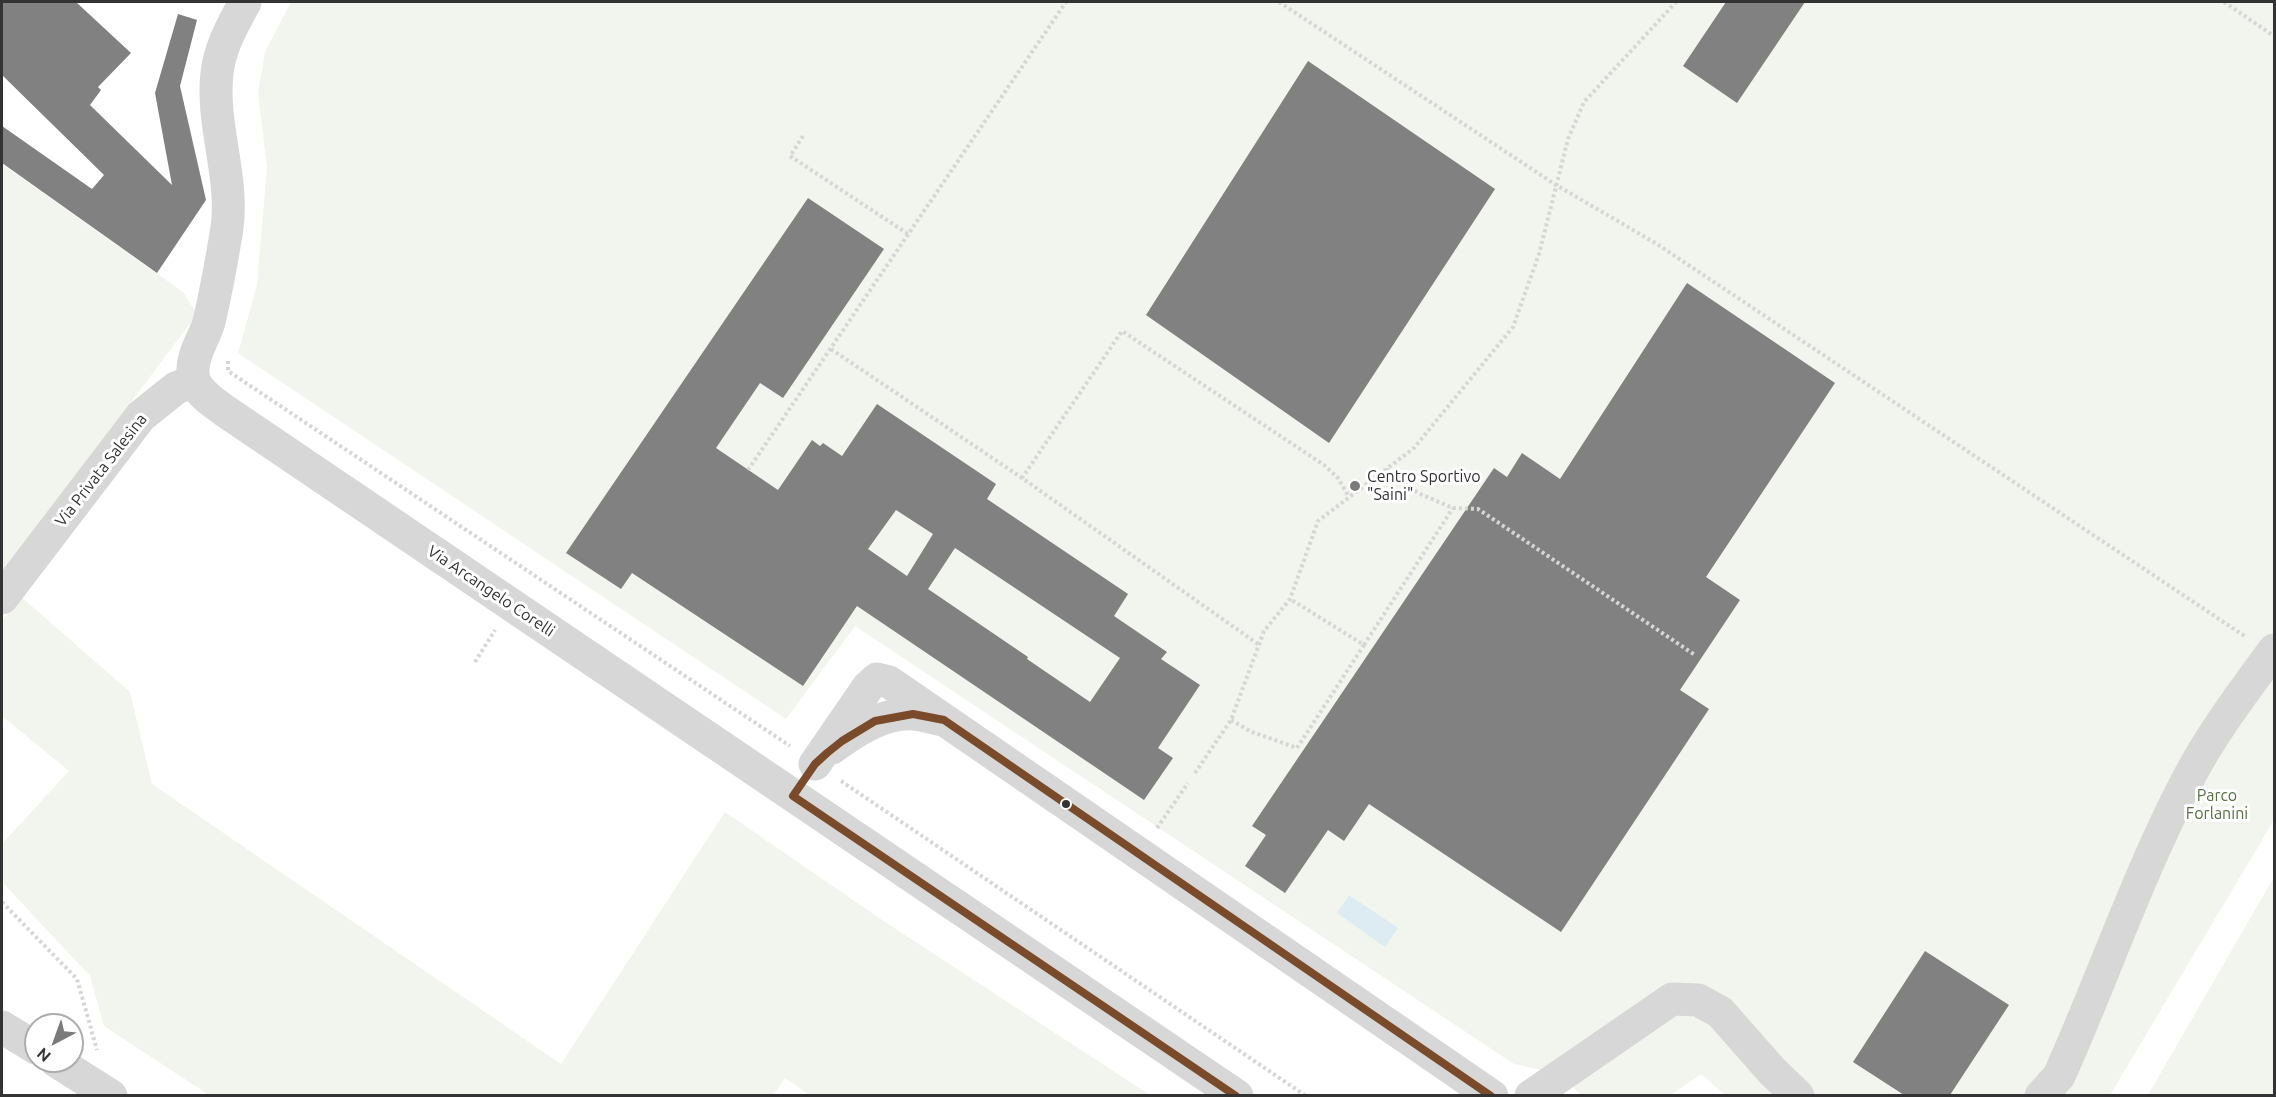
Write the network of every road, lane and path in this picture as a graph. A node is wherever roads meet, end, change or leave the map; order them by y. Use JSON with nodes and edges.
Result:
{"nodes":[{"id":1,"x":245,"y":2,"type":"edge"},
{"id":2,"x":1066,"y":2,"type":"edge"},
{"id":3,"x":1279,"y":2,"type":"edge"},
{"id":4,"x":1676,"y":2,"type":"edge"},
{"id":5,"x":2224,"y":2,"type":"edge"},
{"id":6,"x":2274,"y":36,"type":"edge"},
{"id":7,"x":803,"y":136,"type":"dead end"},
{"id":8,"x":1556,"y":185,"type":"junction"},
{"id":9,"x":908,"y":234,"type":"junction"},
{"id":10,"x":831,"y":349,"type":"junction"},
{"id":11,"x":227,"y":355,"type":"dead end"},
{"id":12,"x":194,"y":381,"type":"junction"},
{"id":13,"x":1386,"y":469,"type":"junction"},
{"id":14,"x":748,"y":470,"type":"dead end"},
{"id":15,"x":1022,"y":478,"type":"junction"},
{"id":16,"x":1349,"y":497,"type":"junction"},
{"id":17,"x":1454,"y":508,"type":"junction"},
{"id":18,"x":2,"y":598,"type":"edge"},
{"id":19,"x":1290,"y":599,"type":"junction"},
{"id":20,"x":511,"y":604,"type":"junction"},
{"id":21,"x":2220,"y":619,"type":"dead end"},
{"id":22,"x":1258,"y":644,"type":"junction"},
{"id":23,"x":1364,"y":645,"type":"junction"},
{"id":24,"x":2274,"y":650,"type":"edge"},
{"id":25,"x":1695,"y":655,"type":"dead end"},
{"id":26,"x":475,"y":662,"type":"dead end"},
{"id":27,"x":1231,"y":720,"type":"junction"},
{"id":28,"x":815,"y":764,"type":"junction"},
{"id":29,"x":1195,"y":773,"type":"dead end"},
{"id":30,"x":1188,"y":783,"type":"dead end"},
{"id":31,"x":794,"y":796,"type":"junction"},
{"id":32,"x":1140,"y":853,"type":"junction"},
{"id":33,"x":2,"y":902,"type":"edge"},
{"id":34,"x":2,"y":1027,"type":"edge"},
{"id":35,"x":24,"y":1041,"type":"edge"},
{"id":36,"x":75,"y":1073,"type":"edge"},
{"id":37,"x":109,"y":1094,"type":"edge"},
{"id":38,"x":1237,"y":1095,"type":"edge"},
{"id":39,"x":1306,"y":1095,"type":"edge"},
{"id":40,"x":1492,"y":1095,"type":"edge"},
{"id":41,"x":1531,"y":1095,"type":"edge"},
{"id":42,"x":1798,"y":1095,"type":"edge"},
{"id":43,"x":2041,"y":1095,"type":"edge"}],
"edges":[{"from":1,"to":12,"type":"street"},
{"from":2,"to":9,"type":"path"},
{"from":3,"to":8,"type":"path"},
{"from":4,"to":8,"type":"path"},
{"from":5,"to":6,"type":"path"},
{"from":7,"to":9,"type":"path"},
{"from":8,"to":13,"type":"path"},
{"from":8,"to":21,"type":"path"},
{"from":9,"to":10,"type":"path"},
{"from":10,"to":14,"type":"path"},
{"from":10,"to":15,"type":"path"},
{"from":11,"to":28,"type":"path"},
{"from":12,"to":18,"type":"street","name":"Via Privata Salesina"},
{"from":12,"to":20,"type":"street","name":"Via Arcangelo Corelli"},
{"from":13,"to":16,"type":"path"},
{"from":13,"to":17,"type":"path"},
{"from":15,"to":16,"type":"path"},
{"from":15,"to":22,"type":"path"},
{"from":16,"to":19,"type":"path"},
{"from":17,"to":23,"type":"path"},
{"from":17,"to":25,"type":"path"},
{"from":19,"to":22,"type":"path"},
{"from":19,"to":23,"type":"path"},
{"from":20,"to":26,"type":"path"},
{"from":20,"to":31,"type":"street","name":"Via Arcangelo Corelli"},
{"from":22,"to":27,"type":"path"},
{"from":23,"to":27,"type":"path"},
{"from":24,"to":43,"type":"street"},
{"from":27,"to":29,"type":"path"},
{"from":28,"to":31,"type":"street"},
{"from":28,"to":32,"type":"street"},
{"from":28,"to":39,"type":"path"},
{"from":30,"to":32,"type":"path"},
{"from":31,"to":38,"type":"street","name":"Via Arcangelo Corelli"},
{"from":32,"to":40,"type":"street"},
{"from":33,"to":37,"type":"path"},
{"from":34,"to":35,"type":"street"},
{"from":36,"to":37,"type":"street"},
{"from":41,"to":42,"type":"street"}]}
